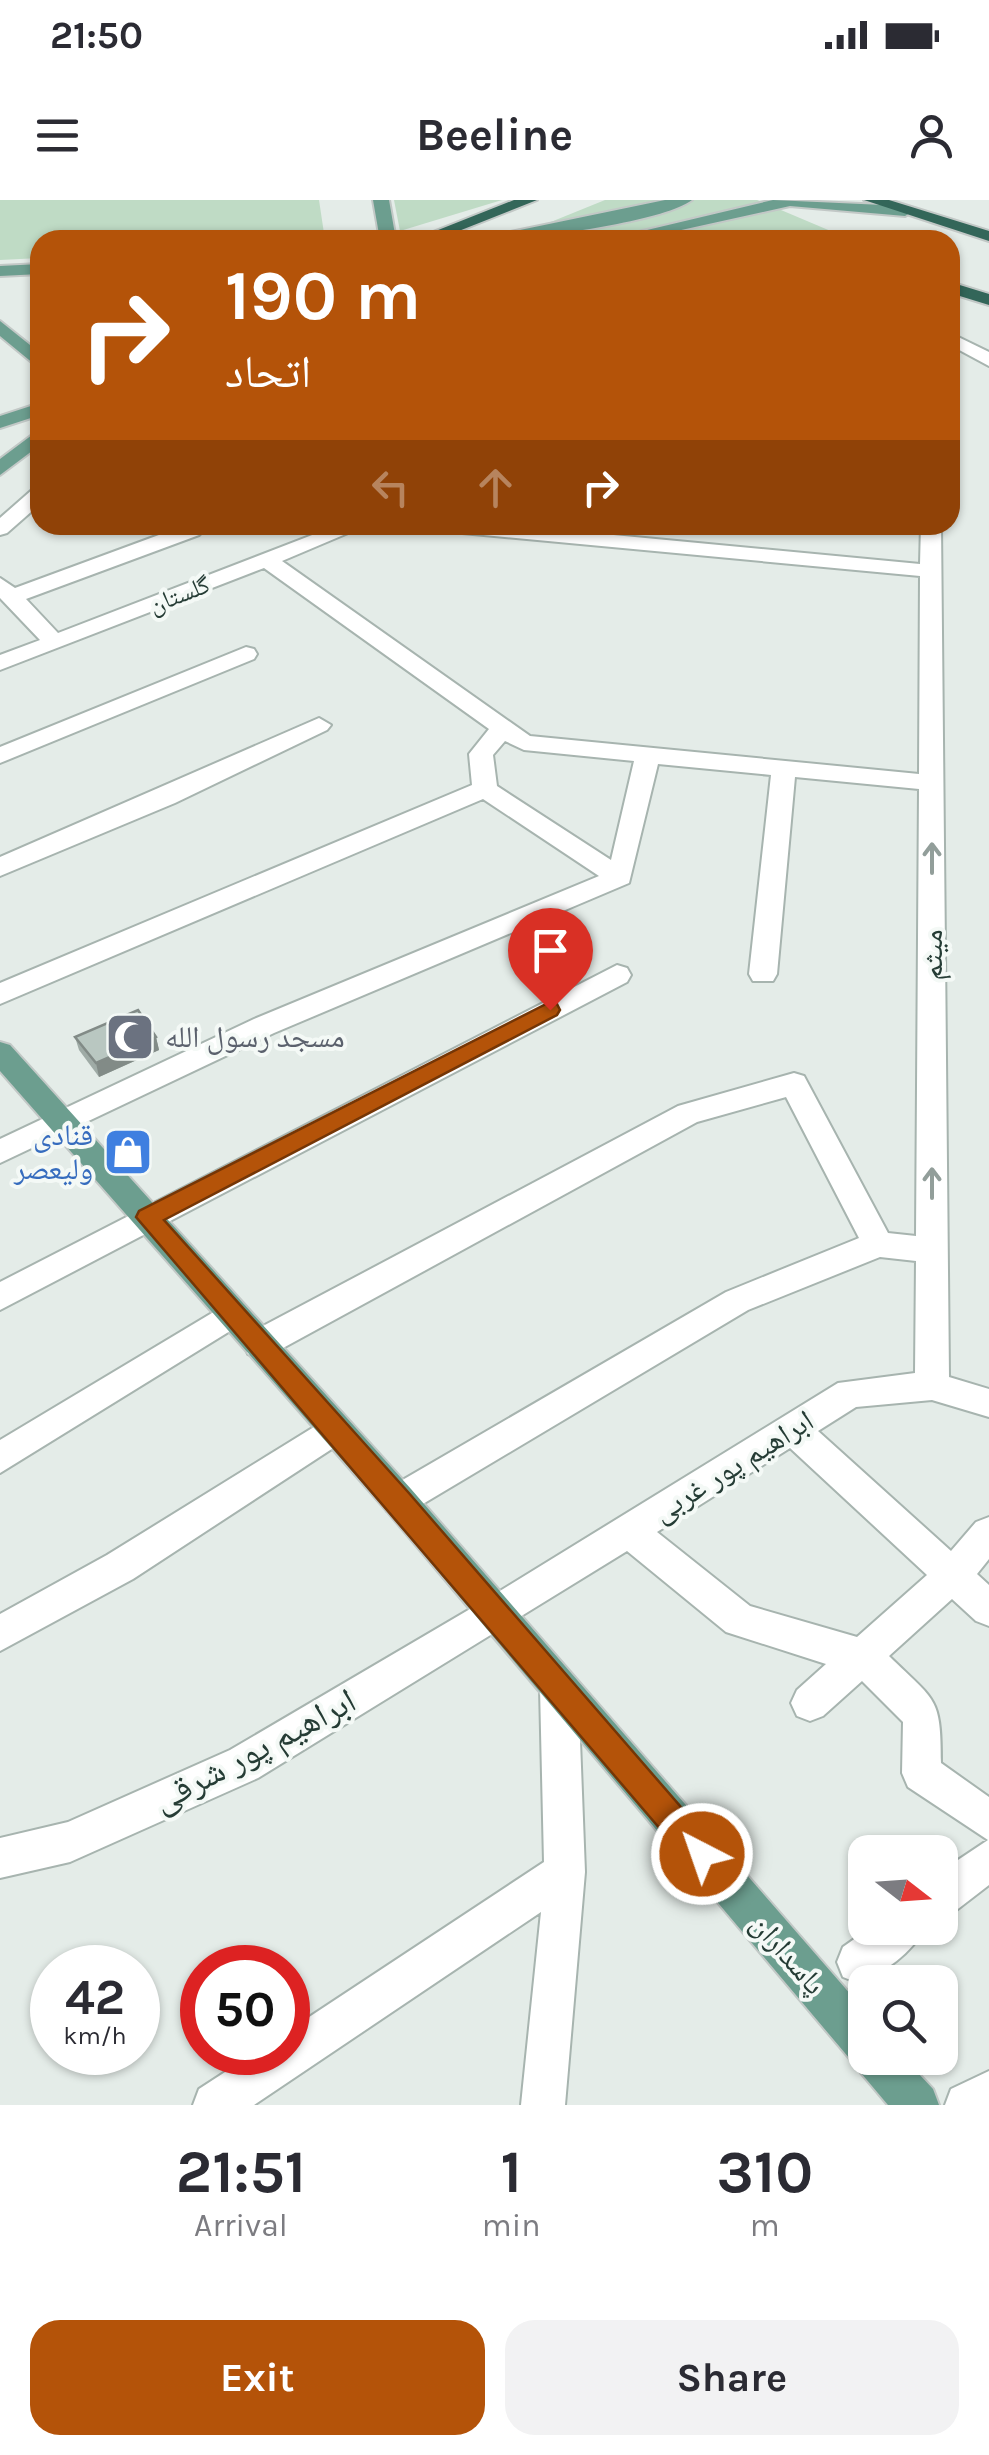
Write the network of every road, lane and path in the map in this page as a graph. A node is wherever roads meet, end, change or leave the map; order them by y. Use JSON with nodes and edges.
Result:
{"nodes":[{"id":1,"x":382,"y":200,"type":"edge"},
{"id":2,"x":530,"y":200,"type":"edge"},
{"id":3,"x":684,"y":200,"type":"edge"},
{"id":4,"x":791,"y":200,"type":"edge"},
{"id":5,"x":872,"y":200,"type":"edge"},
{"id":6,"x":906,"y":212,"type":"junction"},
{"id":7,"x":386,"y":230,"type":"edge"},
{"id":8,"x":448,"y":230,"type":"edge"},
{"id":9,"x":551,"y":230,"type":"edge"},
{"id":10,"x":658,"y":230,"type":"edge"},
{"id":11,"x":989,"y":236,"type":"edge"},
{"id":12,"x":30,"y":270,"type":"edge"},
{"id":13,"x":0,"y":271,"type":"edge"},
{"id":14,"x":30,"y":280,"type":"edge"},
{"id":15,"x":0,"y":281,"type":"edge"},
{"id":16,"x":960,"y":290,"type":"edge"},
{"id":17,"x":989,"y":300,"type":"edge"},
{"id":18,"x":0,"y":326,"type":"edge"},
{"id":19,"x":960,"y":344,"type":"edge"},
{"id":20,"x":30,"y":354,"type":"edge"},
{"id":21,"x":989,"y":360,"type":"edge"},
{"id":22,"x":30,"y":412,"type":"edge"},
{"id":23,"x":0,"y":422,"type":"edge"},
{"id":24,"x":30,"y":443,"type":"edge"},
{"id":25,"x":0,"y":469,"type":"edge"},
{"id":26,"x":30,"y":502,"type":"edge"},
{"id":27,"x":0,"y":528,"type":"edge"},
{"id":28,"x":183,"y":535,"type":"edge"},
{"id":29,"x":331,"y":535,"type":"edge"},
{"id":30,"x":548,"y":535,"type":"edge"},
{"id":31,"x":931,"y":535,"type":"edge"},
{"id":32,"x":266,"y":560,"type":"junction"},
{"id":33,"x":931,"y":571,"type":"junction"},
{"id":34,"x":6,"y":591,"type":"edge"},
{"id":35,"x":55,"y":642,"type":"junction"},
{"id":36,"x":246,"y":654,"type":"dead end"},
{"id":37,"x":0,"y":663,"type":"edge"},
{"id":38,"x":319,"y":726,"type":"dead end"},
{"id":39,"x":503,"y":728,"type":"junction"},
{"id":40,"x":648,"y":755,"type":"junction"},
{"id":41,"x":0,"y":756,"type":"edge"},
{"id":42,"x":784,"y":768,"type":"junction"},
{"id":43,"x":932,"y":782,"type":"junction"},
{"id":44,"x":485,"y":789,"type":"junction"},
{"id":45,"x":0,"y":866,"type":"edge"},
{"id":46,"x":620,"y":876,"type":"junction"},
{"id":47,"x":763,"y":974,"type":"dead end"},
{"id":48,"x":617,"y":975,"type":"dead end"},
{"id":49,"x":0,"y":994,"type":"edge"},
{"id":50,"x":0,"y":1052,"type":"edge"},
{"id":51,"x":61,"y":1120,"type":"junction"},
{"id":52,"x":0,"y":1152,"type":"edge"},
{"id":53,"x":147,"y":1217,"type":"junction"},
{"id":54,"x":878,"y":1244,"type":"junction"},
{"id":55,"x":932,"y":1250,"type":"junction"},
{"id":56,"x":0,"y":1298,"type":"edge"},
{"id":57,"x":232,"y":1314,"type":"junction"},
{"id":58,"x":260,"y":1344,"type":"junction"},
{"id":59,"x":932,"y":1386,"type":"junction"},
{"id":60,"x":989,"y":1403,"type":"edge"},
{"id":61,"x":335,"y":1429,"type":"junction"},
{"id":62,"x":793,"y":1429,"type":"junction"},
{"id":63,"x":0,"y":1458,"type":"edge"},
{"id":64,"x":398,"y":1500,"type":"junction"},
{"id":65,"x":628,"y":1531,"type":"junction"},
{"id":66,"x":989,"y":1533,"type":"edge"},
{"id":67,"x":954,"y":1574,"type":"junction"},
{"id":68,"x":989,"y":1609,"type":"edge"},
{"id":69,"x":495,"y":1614,"type":"junction"},
{"id":70,"x":0,"y":1634,"type":"edge"},
{"id":71,"x":864,"y":1657,"type":"junction"},
{"id":72,"x":559,"y":1688,"type":"junction"},
{"id":73,"x":810,"y":1703,"type":"dead end"},
{"id":74,"x":989,"y":1821,"type":"edge"},
{"id":75,"x":0,"y":1858,"type":"edge"},
{"id":76,"x":989,"y":1860,"type":"edge"},
{"id":77,"x":565,"y":1872,"type":"junction"},
{"id":78,"x":958,"y":1884,"type":"edge"},
{"id":79,"x":880,"y":1945,"type":"edge"},
{"id":80,"x":858,"y":1962,"type":"dead end"},
{"id":81,"x":848,"y":2024,"type":"edge"},
{"id":82,"x":891,"y":2075,"type":"edge"},
{"id":83,"x":989,"y":2093,"type":"edge"},
{"id":84,"x":216,"y":2105,"type":"edge"},
{"id":85,"x":543,"y":2105,"type":"edge"},
{"id":86,"x":917,"y":2105,"type":"edge"},
{"id":87,"x":967,"y":2105,"type":"edge"}],
"edges":[{"from":1,"to":7,"type":"main road"},
{"from":2,"to":8,"type":"highway"},
{"from":3,"to":9,"type":"main road"},
{"from":4,"to":6,"type":"main road"},
{"from":4,"to":10,"type":"main road"},
{"from":5,"to":6,"type":"highway"},
{"from":6,"to":11,"type":"highway"},
{"from":12,"to":13,"type":"main road"},
{"from":14,"to":15,"type":"main road"},
{"from":16,"to":17,"type":"highway"},
{"from":18,"to":20,"type":"main road"},
{"from":19,"to":21,"type":"street"},
{"from":22,"to":23,"type":"main road"},
{"from":24,"to":25,"type":"main road"},
{"from":26,"to":27,"type":"street"},
{"from":28,"to":34,"type":"street"},
{"from":29,"to":32,"type":"street","name":"گلستان"},
{"from":30,"to":33,"type":"street"},
{"from":31,"to":33,"type":"street","name":"میثم"},
{"from":32,"to":35,"type":"street","name":"گلستان"},
{"from":32,"to":39,"type":"street"},
{"from":33,"to":43,"type":"street","name":"میثم"},
{"from":34,"to":35,"type":"street"},
{"from":35,"to":37,"type":"street","name":"گلستان"},
{"from":36,"to":41,"type":"street"},
{"from":38,"to":45,"type":"street"},
{"from":39,"to":40,"type":"street"},
{"from":39,"to":44,"type":"street"},
{"from":40,"to":42,"type":"street"},
{"from":40,"to":46,"type":"street"},
{"from":42,"to":43,"type":"street"},
{"from":42,"to":47,"type":"street"},
{"from":55,"to":43,"type":"street","name":"میثم","one_way":true},
{"from":44,"to":46,"type":"street"},
{"from":44,"to":49,"type":"street"},
{"from":46,"to":51,"type":"street"},
{"from":48,"to":53,"type":"street"},
{"from":50,"to":51,"type":"main road","name":"پاسداران"},
{"from":51,"to":52,"type":"street"},
{"from":51,"to":53,"type":"main road","name":"پاسداران"},
{"from":53,"to":56,"type":"street"},
{"from":53,"to":57,"type":"main road","name":"پاسداران"},
{"from":54,"to":55,"type":"street"},
{"from":54,"to":58,"type":"street"},
{"from":54,"to":64,"type":"street"},
{"from":55,"to":59,"type":"street","name":"میثم"},
{"from":57,"to":58,"type":"main road","name":"پاسداران"},
{"from":57,"to":63,"type":"street"},
{"from":58,"to":61,"type":"main road","name":"پاسداران"},
{"from":59,"to":60,"type":"street","name":"ابراهیم پور غربی"},
{"from":59,"to":62,"type":"street","name":"ابراهیم پور غربی"},
{"from":61,"to":64,"type":"main road","name":"پاسداران"},
{"from":61,"to":70,"type":"street"},
{"from":62,"to":65,"type":"street","name":"ابراهیم پور غربی"},
{"from":62,"to":67,"type":"street"},
{"from":64,"to":69,"type":"main road","name":"پاسداران"},
{"from":65,"to":69,"type":"street","name":"ابراهیم پور غربی"},
{"from":65,"to":71,"type":"street"},
{"from":66,"to":67,"type":"street"},
{"from":67,"to":68,"type":"street"},
{"from":67,"to":71,"type":"street"},
{"from":69,"to":72,"type":"main road","name":"پاسداران"},
{"from":69,"to":75,"type":"street","name":"ابراهیم پور شرقی"},
{"from":71,"to":73,"type":"street"},
{"from":71,"to":74,"type":"street"},
{"from":72,"to":77,"type":"street"},
{"from":72,"to":81,"type":"main road","name":"پاسداران"},
{"from":76,"to":78,"type":"street"},
{"from":77,"to":84,"type":"street"},
{"from":77,"to":85,"type":"street"},
{"from":79,"to":80,"type":"street"},
{"from":82,"to":86,"type":"main road"},
{"from":83,"to":87,"type":"street"}]}
